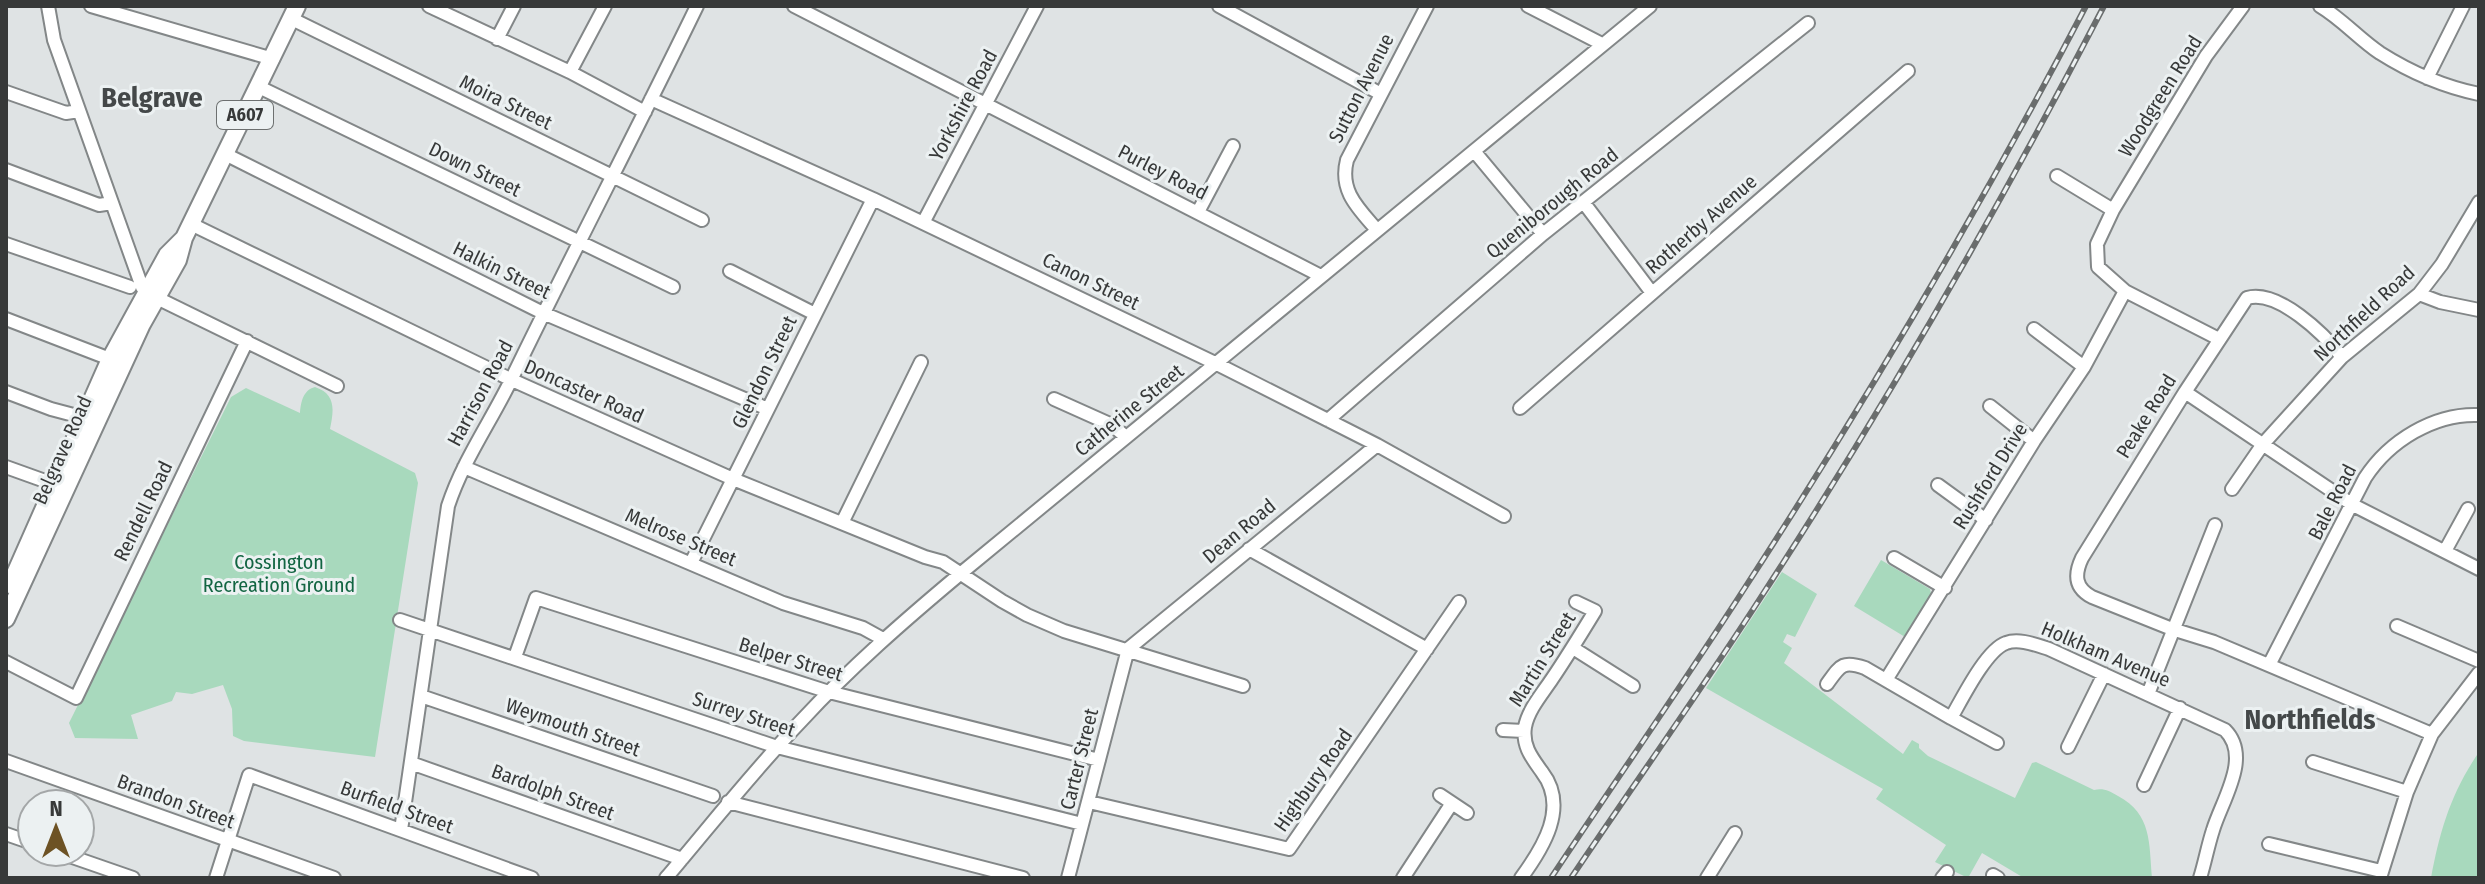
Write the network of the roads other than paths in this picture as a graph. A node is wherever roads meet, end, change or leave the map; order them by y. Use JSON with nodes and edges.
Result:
{"nodes":[{"id":1,"x":48,"y":6,"type":"edge"},
{"id":2,"x":91,"y":6,"type":"edge"},
{"id":3,"x":429,"y":6,"type":"edge"},
{"id":4,"x":514,"y":6,"type":"edge"},
{"id":5,"x":605,"y":6,"type":"edge"},
{"id":6,"x":697,"y":6,"type":"edge"},
{"id":7,"x":794,"y":6,"type":"edge"},
{"id":8,"x":1037,"y":6,"type":"edge"},
{"id":9,"x":1219,"y":6,"type":"edge"},
{"id":10,"x":1427,"y":6,"type":"edge"},
{"id":11,"x":1528,"y":6,"type":"edge"},
{"id":12,"x":1650,"y":6,"type":"edge"},
{"id":13,"x":2243,"y":6,"type":"edge"},
{"id":14,"x":2463,"y":6,"type":"edge"},
{"id":15,"x":2326,"y":7,"type":"edge"},
{"id":16,"x":295,"y":13,"type":"edge"},
{"id":17,"x":1808,"y":23,"type":"dead end"},
{"id":18,"x":497,"y":39,"type":"junction"},
{"id":19,"x":1602,"y":44,"type":"junction"},
{"id":20,"x":273,"y":59,"type":"junction"},
{"id":21,"x":1908,"y":71,"type":"dead end"},
{"id":22,"x":570,"y":72,"type":"junction"},
{"id":23,"x":2427,"y":78,"type":"junction"},
{"id":24,"x":259,"y":87,"type":"junction"},
{"id":25,"x":6,"y":92,"type":"edge"},
{"id":26,"x":1381,"y":94,"type":"junction"},
{"id":27,"x":2479,"y":94,"type":"edge"},
{"id":28,"x":651,"y":99,"type":"junction"},
{"id":29,"x":987,"y":103,"type":"junction"},
{"id":30,"x":79,"y":111,"type":"junction"},
{"id":31,"x":645,"y":112,"type":"junction"},
{"id":32,"x":1233,"y":146,"type":"dead end"},
{"id":33,"x":1474,"y":151,"type":"junction"},
{"id":34,"x":225,"y":154,"type":"junction"},
{"id":35,"x":6,"y":170,"type":"edge"},
{"id":36,"x":2057,"y":176,"type":"dead end"},
{"id":37,"x":613,"y":177,"type":"junction"},
{"id":38,"x":873,"y":199,"type":"junction"},
{"id":39,"x":2479,"y":202,"type":"edge"},
{"id":40,"x":112,"y":203,"type":"junction"},
{"id":41,"x":1584,"y":203,"type":"junction"},
{"id":42,"x":2113,"y":210,"type":"junction"},
{"id":43,"x":1198,"y":212,"type":"junction"},
{"id":44,"x":702,"y":220,"type":"dead end"},
{"id":45,"x":923,"y":223,"type":"junction"},
{"id":46,"x":1377,"y":230,"type":"junction"},
{"id":47,"x":188,"y":231,"type":"junction"},
{"id":48,"x":1543,"y":234,"type":"junction"},
{"id":49,"x":578,"y":241,"type":"junction"},
{"id":50,"x":6,"y":244,"type":"edge"},
{"id":51,"x":730,"y":271,"type":"dead end"},
{"id":52,"x":1321,"y":276,"type":"junction"},
{"id":53,"x":673,"y":287,"type":"dead end"},
{"id":54,"x":2125,"y":291,"type":"junction"},
{"id":55,"x":1652,"y":293,"type":"junction"},
{"id":56,"x":2419,"y":294,"type":"junction"},
{"id":57,"x":141,"y":295,"type":"junction"},
{"id":58,"x":2479,"y":310,"type":"edge"},
{"id":59,"x":543,"y":313,"type":"junction"},
{"id":60,"x":815,"y":314,"type":"junction"},
{"id":61,"x":6,"y":319,"type":"edge"},
{"id":62,"x":2034,"y":329,"type":"dead end"},
{"id":63,"x":2219,"y":339,"type":"junction"},
{"id":64,"x":247,"y":341,"type":"junction"},
{"id":65,"x":2342,"y":357,"type":"junction"},
{"id":66,"x":110,"y":359,"type":"junction"},
{"id":67,"x":921,"y":362,"type":"dead end"},
{"id":68,"x":1217,"y":364,"type":"junction"},
{"id":69,"x":2084,"y":367,"type":"junction"},
{"id":70,"x":512,"y":380,"type":"junction"},
{"id":71,"x":337,"y":386,"type":"dead end"},
{"id":72,"x":6,"y":392,"type":"edge"},
{"id":73,"x":2185,"y":392,"type":"junction"},
{"id":74,"x":1054,"y":399,"type":"dead end"},
{"id":75,"x":1990,"y":406,"type":"dead end"},
{"id":76,"x":1520,"y":408,"type":"dead end"},
{"id":77,"x":768,"y":409,"type":"junction"},
{"id":78,"x":2479,"y":415,"type":"edge"},
{"id":79,"x":85,"y":418,"type":"junction"},
{"id":80,"x":1328,"y":420,"type":"junction"},
{"id":81,"x":1126,"y":437,"type":"junction"},
{"id":82,"x":2034,"y":441,"type":"junction"},
{"id":83,"x":2263,"y":444,"type":"junction"},
{"id":84,"x":1377,"y":445,"type":"junction"},
{"id":85,"x":6,"y":467,"type":"edge"},
{"id":86,"x":464,"y":467,"type":"junction"},
{"id":87,"x":733,"y":479,"type":"junction"},
{"id":88,"x":1938,"y":485,"type":"dead end"},
{"id":89,"x":61,"y":487,"type":"junction"},
{"id":90,"x":2232,"y":489,"type":"dead end"},
{"id":91,"x":2353,"y":505,"type":"junction"},
{"id":92,"x":2468,"y":509,"type":"dead end"},
{"id":93,"x":1504,"y":516,"type":"dead end"},
{"id":94,"x":1986,"y":520,"type":"junction"},
{"id":95,"x":842,"y":523,"type":"junction"},
{"id":96,"x":2215,"y":525,"type":"dead end"},
{"id":97,"x":1249,"y":549,"type":"junction"},
{"id":98,"x":2445,"y":551,"type":"junction"},
{"id":99,"x":925,"y":557,"type":"junction"},
{"id":100,"x":1894,"y":558,"type":"dead end"},
{"id":101,"x":691,"y":563,"type":"junction"},
{"id":102,"x":2479,"y":569,"type":"edge"},
{"id":103,"x":960,"y":574,"type":"junction"},
{"id":104,"x":11,"y":587,"type":"edge"},
{"id":105,"x":1945,"y":588,"type":"junction"},
{"id":106,"x":938,"y":592,"type":"junction"},
{"id":107,"x":1459,"y":602,"type":"dead end"},
{"id":108,"x":1576,"y":602,"type":"dead end"},
{"id":109,"x":6,"y":619,"type":"edge"},
{"id":110,"x":400,"y":620,"type":"dead end"},
{"id":111,"x":2397,"y":626,"type":"dead end"},
{"id":112,"x":2172,"y":629,"type":"junction"},
{"id":113,"x":430,"y":630,"type":"junction"},
{"id":114,"x":883,"y":639,"type":"junction"},
{"id":115,"x":1573,"y":648,"type":"junction"},
{"id":116,"x":1128,"y":649,"type":"junction"},
{"id":117,"x":1427,"y":649,"type":"junction"},
{"id":118,"x":515,"y":657,"type":"junction"},
{"id":119,"x":2479,"y":661,"type":"edge"},
{"id":120,"x":6,"y":662,"type":"edge"},
{"id":121,"x":2269,"y":665,"type":"junction"},
{"id":122,"x":2479,"y":673,"type":"edge"},
{"id":123,"x":2104,"y":674,"type":"junction"},
{"id":124,"x":1886,"y":680,"type":"junction"},
{"id":125,"x":1827,"y":684,"type":"dead end"},
{"id":126,"x":1243,"y":686,"type":"dead end"},
{"id":127,"x":1633,"y":686,"type":"dead end"},
{"id":128,"x":829,"y":692,"type":"junction"},
{"id":129,"x":2148,"y":694,"type":"junction"},
{"id":130,"x":421,"y":696,"type":"junction"},
{"id":131,"x":2180,"y":708,"type":"junction"},
{"id":132,"x":1951,"y":718,"type":"junction"},
{"id":133,"x":1503,"y":730,"type":"dead end"},
{"id":134,"x":1524,"y":731,"type":"junction"},
{"id":135,"x":2432,"y":734,"type":"junction"},
{"id":136,"x":1997,"y":743,"type":"dead end"},
{"id":137,"x":777,"y":747,"type":"junction"},
{"id":138,"x":2068,"y":747,"type":"dead end"},
{"id":139,"x":1099,"y":760,"type":"junction"},
{"id":140,"x":6,"y":761,"type":"edge"},
{"id":141,"x":2313,"y":762,"type":"dead end"},
{"id":142,"x":411,"y":763,"type":"junction"},
{"id":143,"x":2144,"y":785,"type":"dead end"},
{"id":144,"x":2407,"y":792,"type":"junction"},
{"id":145,"x":1440,"y":795,"type":"dead end"},
{"id":146,"x":713,"y":796,"type":"dead end"},
{"id":147,"x":728,"y":802,"type":"junction"},
{"id":148,"x":1089,"y":802,"type":"junction"},
{"id":149,"x":1452,"y":803,"type":"junction"},
{"id":150,"x":1467,"y":813,"type":"dead end"},
{"id":151,"x":1082,"y":824,"type":"junction"},
{"id":152,"x":401,"y":830,"type":"junction"},
{"id":153,"x":1735,"y":833,"type":"dead end"},
{"id":154,"x":228,"y":840,"type":"junction"},
{"id":155,"x":2269,"y":844,"type":"dead end"},
{"id":156,"x":682,"y":859,"type":"junction"},
{"id":157,"x":96,"y":865,"type":"edge"},
{"id":158,"x":2380,"y":875,"type":"edge"},
{"id":159,"x":133,"y":878,"type":"edge"},
{"id":160,"x":216,"y":878,"type":"edge"},
{"id":161,"x":334,"y":878,"type":"edge"},
{"id":162,"x":532,"y":878,"type":"edge"},
{"id":163,"x":666,"y":878,"type":"edge"},
{"id":164,"x":1023,"y":878,"type":"edge"},
{"id":165,"x":1068,"y":878,"type":"edge"},
{"id":166,"x":1403,"y":878,"type":"edge"},
{"id":167,"x":1521,"y":878,"type":"edge"},
{"id":168,"x":1707,"y":878,"type":"edge"},
{"id":169,"x":2200,"y":878,"type":"edge"}],
"edges":[{"from":1,"to":30,"type":"street"},
{"from":2,"to":20,"type":"street"},
{"from":3,"to":18,"type":"street"},
{"from":4,"to":18,"type":"street"},
{"from":5,"to":22,"type":"street"},
{"from":6,"to":28,"type":"street","name":"Harrison Road"},
{"from":7,"to":29,"type":"street","name":"Purley Road"},
{"from":8,"to":29,"type":"street","name":"Yorkshire Road"},
{"from":9,"to":26,"type":"street"},
{"from":10,"to":26,"type":"street","name":"Sutton Avenue"},
{"from":11,"to":19,"type":"street"},
{"from":12,"to":19,"type":"street","name":"Catherine Street"},
{"from":13,"to":42,"type":"street","name":"Woodgreen Road"},
{"from":14,"to":23,"type":"street"},
{"from":15,"to":23,"type":"street"},
{"from":16,"to":20,"type":"main road","number":"A607"},
{"from":16,"to":37,"type":"street","name":"Moira Street"},
{"from":17,"to":41,"type":"street","name":"Queniborough Road"},
{"from":18,"to":22,"type":"street"},
{"from":19,"to":33,"type":"street","name":"Catherine Street"},
{"from":20,"to":24,"type":"main road","number":"A607"},
{"from":21,"to":55,"type":"street","name":"Rotherby Avenue"},
{"from":22,"to":31,"type":"street"},
{"from":23,"to":27,"type":"street"},
{"from":24,"to":34,"type":"main road","number":"A607"},
{"from":24,"to":49,"type":"street","name":"Down Street"},
{"from":25,"to":30,"type":"street"},
{"from":26,"to":46,"type":"street","name":"Sutton Avenue"},
{"from":28,"to":31,"type":"street","name":"Harrison Road"},
{"from":28,"to":38,"type":"street","name":"Canon Street"},
{"from":29,"to":43,"type":"street","name":"Purley Road"},
{"from":29,"to":45,"type":"street","name":"Yorkshire Road"},
{"from":30,"to":40,"type":"street"},
{"from":31,"to":37,"type":"street","name":"Harrison Road"},
{"from":32,"to":43,"type":"street"},
{"from":33,"to":46,"type":"street","name":"Catherine Street"},
{"from":33,"to":48,"type":"street"},
{"from":34,"to":47,"type":"main road","number":"A607"},
{"from":34,"to":59,"type":"street","name":"Halkin Street"},
{"from":35,"to":40,"type":"street"},
{"from":36,"to":42,"type":"street"},
{"from":37,"to":44,"type":"street","name":"Moira Street"},
{"from":37,"to":49,"type":"street","name":"Harrison Road"},
{"from":38,"to":45,"type":"street","name":"Canon Street"},
{"from":38,"to":60,"type":"street","name":"Glendon Street"},
{"from":39,"to":56,"type":"street","name":"Northfield Road"},
{"from":40,"to":57,"type":"street"},
{"from":41,"to":48,"type":"street","name":"Queniborough Road"},
{"from":41,"to":55,"type":"street"},
{"from":42,"to":54,"type":"street","name":"Woodgreen Road"},
{"from":43,"to":52,"type":"street","name":"Purley Road"},
{"from":45,"to":68,"type":"street","name":"Canon Street"},
{"from":46,"to":52,"type":"street","name":"Catherine Street"},
{"from":47,"to":57,"type":"main road","number":"A607"},
{"from":47,"to":70,"type":"street","name":"Doncaster Road"},
{"from":48,"to":80,"type":"street","name":"Queniborough Road"},
{"from":49,"to":53,"type":"street","name":"Down Street"},
{"from":49,"to":59,"type":"street","name":"Harrison Road"},
{"from":50,"to":57,"type":"street"},
{"from":51,"to":60,"type":"street"},
{"from":52,"to":68,"type":"street","name":"Catherine Street"},
{"from":54,"to":63,"type":"street","name":"Woodgreen Road"},
{"from":54,"to":69,"type":"street","name":"Rushford Drive"},
{"from":55,"to":76,"type":"street","name":"Rotherby Avenue"},
{"from":56,"to":58,"type":"street"},
{"from":56,"to":65,"type":"street","name":"Northfield Road"},
{"from":57,"to":64,"type":"street"},
{"from":57,"to":66,"type":"main road","name":"Belgrave Road","number":"A607"},
{"from":57,"to":89,"type":"main road","name":"Belgrave Road","number":"A607"},
{"from":59,"to":70,"type":"street","name":"Harrison Road"},
{"from":59,"to":77,"type":"street","name":"Halkin Street"},
{"from":60,"to":77,"type":"street","name":"Glendon Street"},
{"from":61,"to":66,"type":"street"},
{"from":62,"to":69,"type":"street"},
{"from":63,"to":65,"type":"street","name":"Peake Road"},
{"from":63,"to":73,"type":"street","name":"Peake Road"},
{"from":64,"to":71,"type":"street"},
{"from":64,"to":120,"type":"street","name":"Rendell Road"},
{"from":65,"to":83,"type":"street","name":"Northfield Road"},
{"from":66,"to":79,"type":"main road","name":"Belgrave Road","number":"A607"},
{"from":67,"to":95,"type":"street"},
{"from":68,"to":80,"type":"street","name":"Canon Street"},
{"from":68,"to":81,"type":"street","name":"Catherine Street"},
{"from":69,"to":82,"type":"street","name":"Rushford Drive"},
{"from":70,"to":86,"type":"street","name":"Harrison Road"},
{"from":70,"to":87,"type":"street","name":"Doncaster Road"},
{"from":72,"to":79,"type":"street"},
{"from":73,"to":83,"type":"street"},
{"from":73,"to":112,"type":"street","name":"Peake Road"},
{"from":74,"to":81,"type":"street"},
{"from":75,"to":82,"type":"street"},
{"from":77,"to":87,"type":"street","name":"Glendon Street"},
{"from":78,"to":91,"type":"street","name":"Bale Road"},
{"from":79,"to":89,"type":"main road","name":"Belgrave Road","number":"A607"},
{"from":80,"to":84,"type":"street","name":"Canon Street"},
{"from":81,"to":103,"type":"street","name":"Catherine Street"},
{"from":82,"to":94,"type":"street","name":"Rushford Drive"},
{"from":83,"to":90,"type":"street","name":"Northfield Road"},
{"from":83,"to":91,"type":"street"},
{"from":84,"to":93,"type":"street","name":"Canon Street"},
{"from":84,"to":97,"type":"street","name":"Dean Road"},
{"from":85,"to":89,"type":"street"},
{"from":86,"to":101,"type":"street","name":"Melrose Street"},
{"from":86,"to":113,"type":"street","name":"Harrison Road"},
{"from":87,"to":95,"type":"street","name":"Doncaster Road"},
{"from":87,"to":101,"type":"street","name":"Glendon Street"},
{"from":88,"to":94,"type":"street"},
{"from":89,"to":104,"type":"main road","name":"Belgrave Road","number":"A607"},
{"from":91,"to":98,"type":"street"},
{"from":91,"to":121,"type":"street","name":"Bale Road"},
{"from":92,"to":98,"type":"street"},
{"from":94,"to":105,"type":"street","name":"Rushford Drive"},
{"from":95,"to":99,"type":"street","name":"Doncaster Road"},
{"from":96,"to":112,"type":"street"},
{"from":97,"to":116,"type":"street","name":"Dean Road"},
{"from":97,"to":117,"type":"street"},
{"from":98,"to":102,"type":"street"},
{"from":99,"to":103,"type":"street","name":"Doncaster Road"},
{"from":99,"to":106,"type":"street"},
{"from":100,"to":105,"type":"street"},
{"from":101,"to":114,"type":"street","name":"Melrose Street"},
{"from":103,"to":106,"type":"street","name":"Catherine Street"},
{"from":103,"to":116,"type":"street","name":"Doncaster Road"},
{"from":104,"to":109,"type":"main road","name":"Belgrave Road","number":"A607"},
{"from":105,"to":124,"type":"street","name":"Rushford Drive"},
{"from":106,"to":114,"type":"street","name":"Catherine Street"},
{"from":107,"to":117,"type":"street","name":"Highbury Road"},
{"from":108,"to":115,"type":"street","name":"Martin Street"},
{"from":110,"to":113,"type":"street","name":"Surrey Street"},
{"from":111,"to":119,"type":"street"},
{"from":112,"to":121,"type":"street"},
{"from":112,"to":129,"type":"street"},
{"from":113,"to":118,"type":"street","name":"Surrey Street"},
{"from":113,"to":130,"type":"street","name":"Harrison Road"},
{"from":114,"to":128,"type":"street","name":"Catherine Street"},
{"from":115,"to":127,"type":"street"},
{"from":115,"to":134,"type":"street","name":"Martin Street"},
{"from":116,"to":126,"type":"street","name":"Doncaster Road"},
{"from":116,"to":139,"type":"street","name":"Carter Street"},
{"from":117,"to":148,"type":"street","name":"Highbury Road"},
{"from":118,"to":128,"type":"street","name":"Belper Street"},
{"from":118,"to":137,"type":"street","name":"Surrey Street"},
{"from":121,"to":135,"type":"street"},
{"from":122,"to":135,"type":"street"},
{"from":123,"to":129,"type":"street","name":"Holkham Avenue"},
{"from":123,"to":132,"type":"street","name":"Holkham Avenue"},
{"from":123,"to":138,"type":"street"},
{"from":124,"to":125,"type":"street"},
{"from":124,"to":132,"type":"street"},
{"from":128,"to":137,"type":"street","name":"Catherine Street"},
{"from":128,"to":139,"type":"street","name":"Belper Street"},
{"from":129,"to":131,"type":"street","name":"Holkham Avenue"},
{"from":130,"to":142,"type":"street","name":"Harrison Road"},
{"from":130,"to":146,"type":"street","name":"Weymouth Street"},
{"from":131,"to":143,"type":"street"},
{"from":131,"to":169,"type":"street","name":"Holkham Avenue"},
{"from":132,"to":136,"type":"street"},
{"from":133,"to":134,"type":"street"},
{"from":134,"to":167,"type":"street","name":"Martin Street"},
{"from":135,"to":144,"type":"street"},
{"from":137,"to":147,"type":"street","name":"Catherine Street"},
{"from":137,"to":151,"type":"street","name":"Surrey Street"},
{"from":139,"to":148,"type":"street","name":"Carter Street"},
{"from":140,"to":154,"type":"street","name":"Brandon Street"},
{"from":141,"to":144,"type":"street"},
{"from":142,"to":152,"type":"street","name":"Harrison Road"},
{"from":142,"to":156,"type":"street","name":"Bardolph Street"},
{"from":144,"to":158,"type":"street"},
{"from":145,"to":149,"type":"street"},
{"from":147,"to":156,"type":"street","name":"Catherine Street"},
{"from":147,"to":164,"type":"street"},
{"from":148,"to":151,"type":"street","name":"Carter Street"},
{"from":149,"to":150,"type":"street"},
{"from":149,"to":166,"type":"street"},
{"from":151,"to":165,"type":"street","name":"Carter Street"},
{"from":152,"to":154,"type":"street","name":"Burfield Street"},
{"from":152,"to":162,"type":"street","name":"Burfield Street"},
{"from":153,"to":168,"type":"street"},
{"from":154,"to":160,"type":"street"},
{"from":154,"to":161,"type":"street","name":"Brandon Street"},
{"from":155,"to":158,"type":"street"},
{"from":156,"to":163,"type":"street","name":"Catherine Street"},
{"from":157,"to":159,"type":"street"}]}
